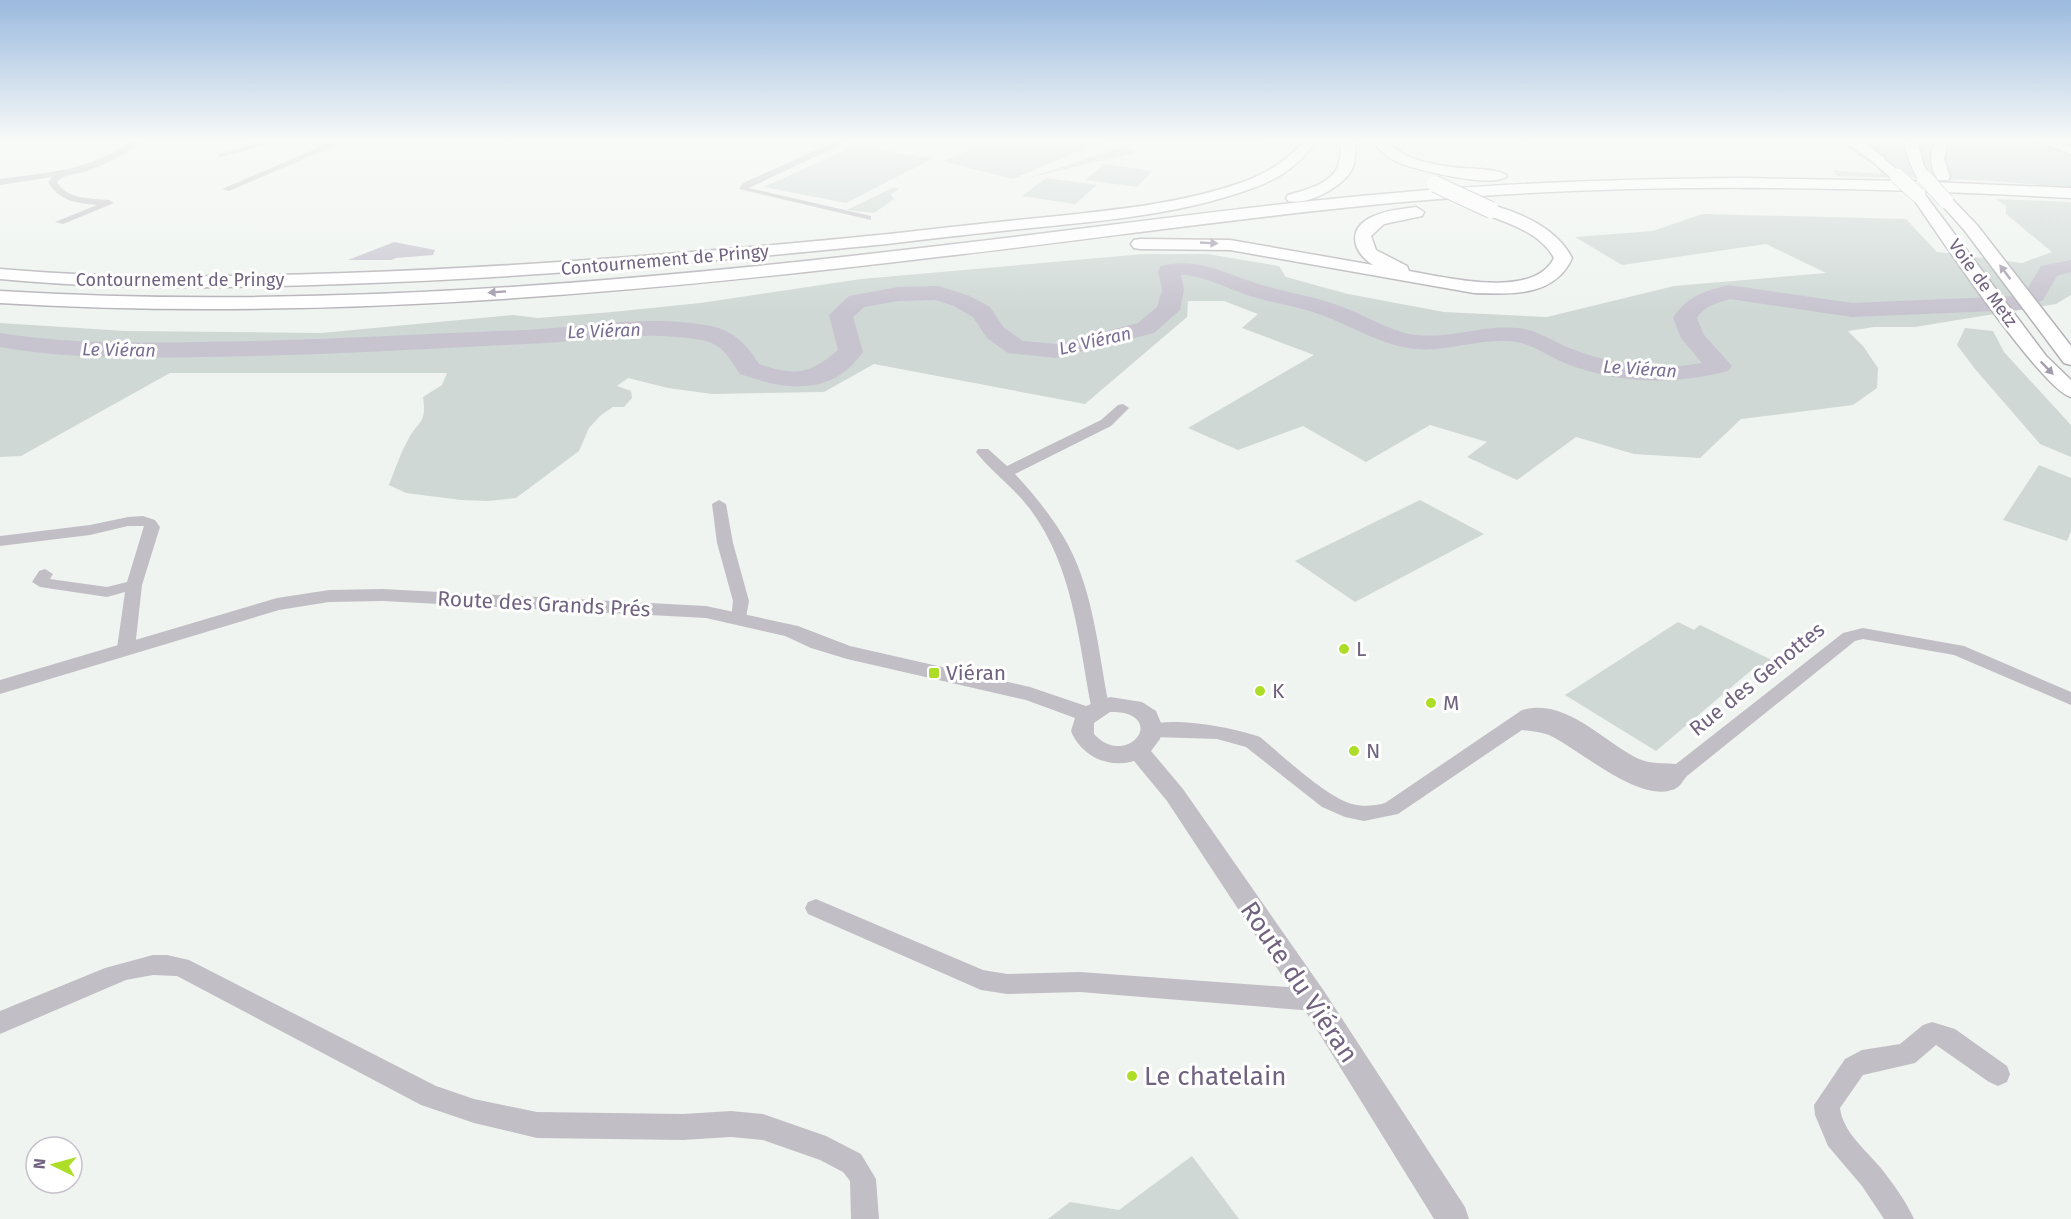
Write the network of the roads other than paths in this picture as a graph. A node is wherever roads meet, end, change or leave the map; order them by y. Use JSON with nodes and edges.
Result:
{"nodes":[{"id":1,"x":66,"y":198,"type":"edge"},
{"id":2,"x":781,"y":198,"type":"edge"},
{"id":3,"x":1188,"y":198,"type":"edge"},
{"id":4,"x":1207,"y":198,"type":"edge"},
{"id":5,"x":1289,"y":198,"type":"edge"},
{"id":6,"x":1392,"y":198,"type":"edge"},
{"id":7,"x":1464,"y":198,"type":"edge"},
{"id":8,"x":1486,"y":198,"type":"edge"},
{"id":9,"x":1584,"y":198,"type":"edge"},
{"id":10,"x":1921,"y":198,"type":"edge"},
{"id":11,"x":1948,"y":198,"type":"edge"},
{"id":12,"x":1950,"y":198,"type":"edge"},
{"id":13,"x":1951,"y":201,"type":"junction"},
{"id":14,"x":868,"y":218,"type":"dead end"},
{"id":15,"x":60,"y":222,"type":"dead end"},
{"id":16,"x":1147,"y":225,"type":"junction"},
{"id":17,"x":0,"y":269,"type":"edge"},
{"id":18,"x":0,"y":274,"type":"edge"},
{"id":19,"x":1551,"y":274,"type":"junction"},
{"id":20,"x":700,"y":289,"type":"junction"},
{"id":21,"x":0,"y":297,"type":"edge"},
{"id":22,"x":0,"y":311,"type":"edge"},
{"id":23,"x":2066,"y":353,"type":"edge"},
{"id":24,"x":2071,"y":391,"type":"edge"},
{"id":25,"x":1123,"y":408,"type":"dead end"},
{"id":26,"x":983,"y":452,"type":"dead end"},
{"id":27,"x":1007,"y":472,"type":"junction"},
{"id":28,"x":719,"y":504,"type":"dead end"},
{"id":29,"x":0,"y":541,"type":"edge"},
{"id":30,"x":45,"y":574,"type":"dead end"},
{"id":31,"x":135,"y":585,"type":"junction"},
{"id":32,"x":739,"y":619,"type":"junction"},
{"id":33,"x":126,"y":648,"type":"junction"},
{"id":34,"x":0,"y":687,"type":"edge"},
{"id":35,"x":2071,"y":699,"type":"edge"},
{"id":36,"x":1093,"y":710,"type":"junction"},
{"id":37,"x":1153,"y":730,"type":"junction"},
{"id":38,"x":1138,"y":750,"type":"junction"},
{"id":39,"x":816,"y":908,"type":"dead end"},
{"id":40,"x":1314,"y":1000,"type":"junction"},
{"id":41,"x":0,"y":1023,"type":"edge"},
{"id":42,"x":1998,"y":1074,"type":"dead end"},
{"id":43,"x":866,"y":1219,"type":"edge"},
{"id":44,"x":1453,"y":1219,"type":"edge"},
{"id":45,"x":1900,"y":1219,"type":"edge"}],
"edges":[{"from":1,"to":15,"type":"street"},
{"from":2,"to":14,"type":"street"},
{"from":3,"to":17,"type":"highway","name":"Contournement de Pringy"},
{"from":4,"to":18,"type":"highway","name":"Contournement de Pringy"},
{"from":5,"to":16,"type":"highway"},
{"from":6,"to":16,"type":"highway"},
{"from":7,"to":19,"type":"highway","bridge":true},
{"from":8,"to":20,"type":"highway"},
{"from":9,"to":19,"type":"highway"},
{"from":10,"to":24,"type":"highway","name":"Voie de Metz","one_way":true,"bridge":true},
{"from":11,"to":13,"type":"highway","bridge":true},
{"from":12,"to":13,"type":"highway"},
{"from":23,"to":13,"type":"highway","name":"Voie de Metz","one_way":true},
{"from":16,"to":21,"type":"highway","one_way":true},
{"from":20,"to":19,"type":"highway","one_way":true},
{"from":20,"to":22,"type":"highway"},
{"from":25,"to":27,"type":"street"},
{"from":26,"to":27,"type":"street"},
{"from":27,"to":36,"type":"street"},
{"from":28,"to":32,"type":"street"},
{"from":29,"to":31,"type":"street"},
{"from":30,"to":31,"type":"street"},
{"from":31,"to":33,"type":"street"},
{"from":32,"to":33,"type":"street","name":"Route des Grands Prés"},
{"from":32,"to":36,"type":"street","name":"Route des Grands Prés"},
{"from":33,"to":34,"type":"street","name":"Route des Grands Prés"},
{"from":35,"to":37,"type":"street","name":"Rue des Genottes"},
{"from":36,"to":37,"type":"street"},
{"from":36,"to":38,"type":"street"},
{"from":37,"to":38,"type":"street"},
{"from":38,"to":40,"type":"street","name":"Route du Viéran"},
{"from":39,"to":40,"type":"street"},
{"from":40,"to":44,"type":"street","name":"Route du Viéran"},
{"from":41,"to":43,"type":"street"},
{"from":42,"to":45,"type":"street"}]}
